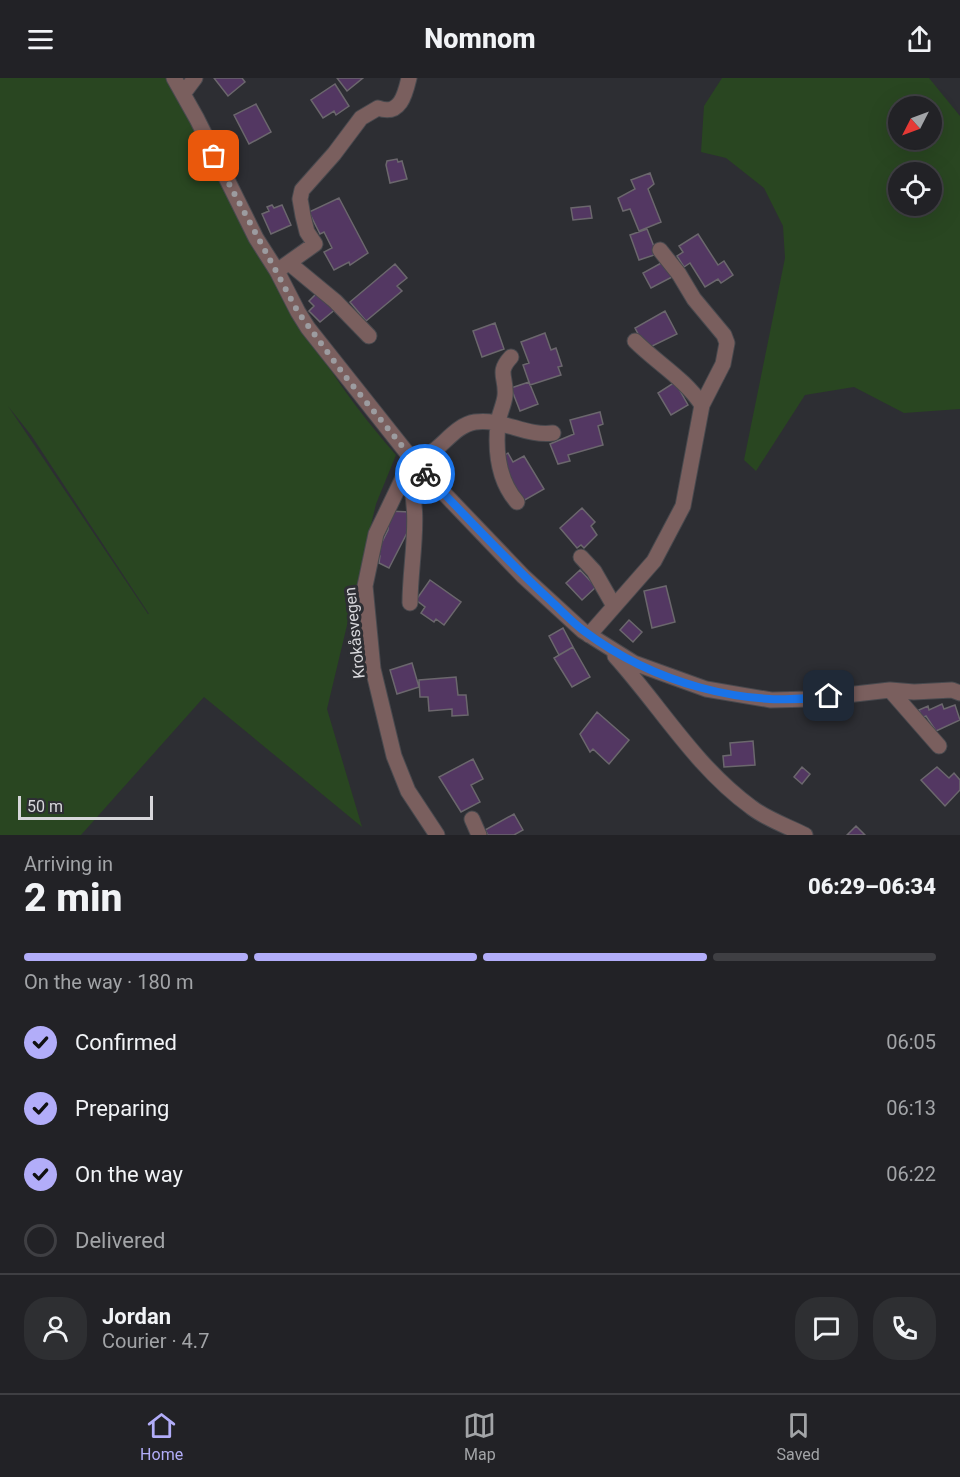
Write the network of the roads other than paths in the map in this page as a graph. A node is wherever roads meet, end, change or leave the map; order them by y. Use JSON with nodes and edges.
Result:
{"nodes":[{"id":1,"x":174,"y":78,"type":"edge"},
{"id":2,"x":195,"y":78,"type":"edge"},
{"id":3,"x":410,"y":78,"type":"edge"},
{"id":4,"x":183,"y":94,"type":"junction"},
{"id":5,"x":660,"y":250,"type":"dead end"},
{"id":6,"x":283,"y":267,"type":"junction"},
{"id":7,"x":369,"y":336,"type":"dead end"},
{"id":8,"x":635,"y":341,"type":"dead end"},
{"id":9,"x":511,"y":357,"type":"dead end"},
{"id":10,"x":702,"y":405,"type":"junction"},
{"id":11,"x":498,"y":423,"type":"junction"},
{"id":12,"x":554,"y":433,"type":"dead end"},
{"id":13,"x":409,"y":465,"type":"junction"},
{"id":14,"x":517,"y":502,"type":"dead end"},
{"id":15,"x":581,"y":557,"type":"dead end"},
{"id":16,"x":410,"y":603,"type":"dead end"},
{"id":17,"x":614,"y":606,"type":"junction"},
{"id":18,"x":590,"y":635,"type":"junction"},
{"id":19,"x":605,"y":645,"type":"junction"},
{"id":20,"x":890,"y":690,"type":"junction"},
{"id":21,"x":960,"y":693,"type":"edge"},
{"id":22,"x":939,"y":747,"type":"dead end"},
{"id":23,"x":472,"y":819,"type":"dead end"},
{"id":24,"x":437,"y":835,"type":"edge"},
{"id":25,"x":479,"y":835,"type":"edge"},
{"id":26,"x":805,"y":835,"type":"edge"}],
"edges":[{"from":1,"to":4,"type":"street"},
{"from":2,"to":4,"type":"street"},
{"from":3,"to":6,"type":"street"},
{"from":4,"to":6,"type":"street"},
{"from":5,"to":10,"type":"street"},
{"from":6,"to":7,"type":"street"},
{"from":6,"to":13,"type":"street"},
{"from":8,"to":10,"type":"street"},
{"from":9,"to":11,"type":"street"},
{"from":10,"to":17,"type":"street"},
{"from":11,"to":12,"type":"street"},
{"from":11,"to":13,"type":"street"},
{"from":11,"to":14,"type":"street"},
{"from":13,"to":16,"type":"street"},
{"from":13,"to":18,"type":"street"},
{"from":13,"to":24,"type":"street","name":"Krokåsvegen"},
{"from":15,"to":17,"type":"street"},
{"from":17,"to":18,"type":"street"},
{"from":18,"to":19,"type":"street"},
{"from":19,"to":20,"type":"street"},
{"from":19,"to":26,"type":"street"},
{"from":20,"to":21,"type":"street"},
{"from":20,"to":22,"type":"street"},
{"from":23,"to":25,"type":"street"}]}
